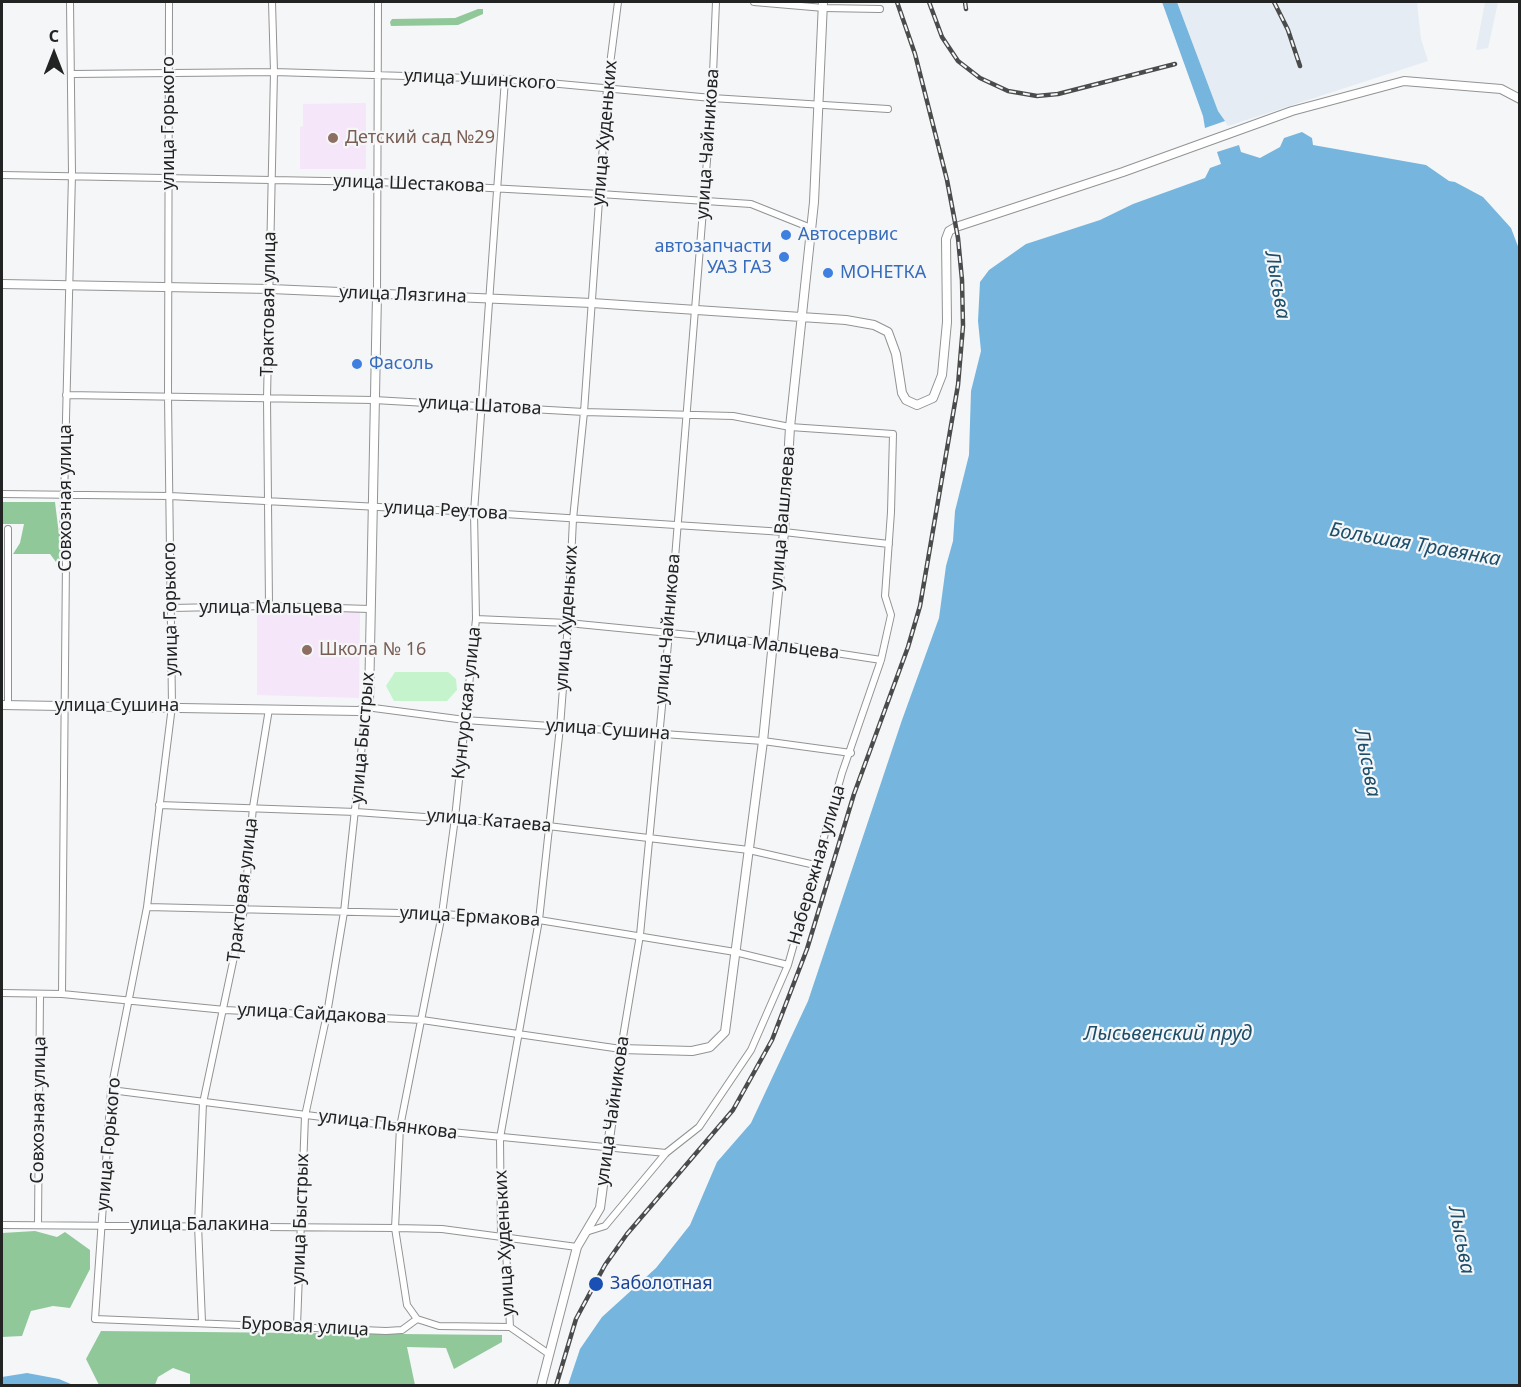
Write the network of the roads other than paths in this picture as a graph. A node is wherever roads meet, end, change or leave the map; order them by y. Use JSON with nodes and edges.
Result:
{"nodes":[{"id":1,"x":70,"y":2,"type":"edge"},
{"id":2,"x":169,"y":2,"type":"edge"},
{"id":3,"x":272,"y":2,"type":"edge"},
{"id":4,"x":378,"y":2,"type":"edge"},
{"id":5,"x":618,"y":2,"type":"edge"},
{"id":6,"x":716,"y":2,"type":"edge"},
{"id":7,"x":754,"y":2,"type":"edge"},
{"id":8,"x":824,"y":5,"type":"edge"},
{"id":9,"x":880,"y":9,"type":"dead end"},
{"id":10,"x":274,"y":72,"type":"junction"},
{"id":11,"x":168,"y":73,"type":"junction"},
{"id":12,"x":72,"y":74,"type":"junction"},
{"id":13,"x":378,"y":74,"type":"junction"},
{"id":14,"x":505,"y":79,"type":"junction"},
{"id":15,"x":607,"y":88,"type":"junction"},
{"id":16,"x":712,"y":98,"type":"junction"},
{"id":17,"x":1520,"y":99,"type":"edge"},
{"id":18,"x":819,"y":104,"type":"junction"},
{"id":19,"x":888,"y":109,"type":"dead end"},
{"id":20,"x":72,"y":174,"type":"junction"},
{"id":21,"x":2,"y":175,"type":"edge"},
{"id":22,"x":169,"y":177,"type":"junction"},
{"id":23,"x":271,"y":179,"type":"junction"},
{"id":24,"x":379,"y":182,"type":"junction"},
{"id":25,"x":498,"y":188,"type":"junction"},
{"id":26,"x":600,"y":194,"type":"junction"},
{"id":27,"x":704,"y":201,"type":"junction"},
{"id":28,"x":811,"y":228,"type":"junction"},
{"id":29,"x":2,"y":284,"type":"edge"},
{"id":30,"x":70,"y":285,"type":"junction"},
{"id":31,"x":168,"y":288,"type":"junction"},
{"id":32,"x":271,"y":289,"type":"junction"},
{"id":33,"x":377,"y":294,"type":"junction"},
{"id":34,"x":488,"y":298,"type":"junction"},
{"id":35,"x":592,"y":303,"type":"junction"},
{"id":36,"x":695,"y":310,"type":"junction"},
{"id":37,"x":803,"y":317,"type":"junction"},
{"id":38,"x":66,"y":395,"type":"junction"},
{"id":39,"x":168,"y":396,"type":"junction"},
{"id":40,"x":267,"y":398,"type":"junction"},
{"id":41,"x":374,"y":400,"type":"junction"},
{"id":42,"x":483,"y":407,"type":"junction"},
{"id":43,"x":584,"y":412,"type":"junction"},
{"id":44,"x":686,"y":415,"type":"junction"},
{"id":45,"x":790,"y":427,"type":"junction"},
{"id":46,"x":892,"y":434,"type":"joint"},
{"id":47,"x":2,"y":494,"type":"edge"},
{"id":48,"x":64,"y":494,"type":"junction"},
{"id":49,"x":170,"y":496,"type":"junction"},
{"id":50,"x":269,"y":501,"type":"junction"},
{"id":51,"x":372,"y":507,"type":"junction"},
{"id":52,"x":474,"y":512,"type":"junction"},
{"id":53,"x":573,"y":519,"type":"junction"},
{"id":54,"x":676,"y":526,"type":"junction"},
{"id":55,"x":8,"y":529,"type":"dead end"},
{"id":56,"x":784,"y":532,"type":"junction"},
{"id":57,"x":889,"y":544,"type":"junction"},
{"id":58,"x":269,"y":606,"type":"junction"},
{"id":59,"x":171,"y":608,"type":"junction"},
{"id":60,"x":370,"y":609,"type":"junction"},
{"id":61,"x":476,"y":619,"type":"junction"},
{"id":62,"x":568,"y":623,"type":"junction"},
{"id":63,"x":669,"y":633,"type":"junction"},
{"id":64,"x":771,"y":643,"type":"junction"},
{"id":65,"x":881,"y":660,"type":"junction"},
{"id":66,"x":5,"y":705,"type":"edge"},
{"id":67,"x":64,"y":706,"type":"junction"},
{"id":68,"x":172,"y":706,"type":"junction"},
{"id":69,"x":366,"y":707,"type":"junction"},
{"id":70,"x":269,"y":708,"type":"junction"},
{"id":71,"x":465,"y":720,"type":"junction"},
{"id":72,"x":560,"y":727,"type":"junction"},
{"id":73,"x":660,"y":733,"type":"junction"},
{"id":74,"x":763,"y":741,"type":"junction"},
{"id":75,"x":851,"y":753,"type":"junction"},
{"id":76,"x":159,"y":805,"type":"junction"},
{"id":77,"x":253,"y":807,"type":"junction"},
{"id":78,"x":356,"y":812,"type":"junction"},
{"id":79,"x":455,"y":818,"type":"junction"},
{"id":80,"x":548,"y":826,"type":"junction"},
{"id":81,"x":648,"y":837,"type":"junction"},
{"id":82,"x":749,"y":850,"type":"junction"},
{"id":83,"x":815,"y":865,"type":"junction"},
{"id":84,"x":147,"y":908,"type":"junction"},
{"id":85,"x":244,"y":910,"type":"junction"},
{"id":86,"x":344,"y":912,"type":"junction"},
{"id":87,"x":442,"y":914,"type":"junction"},
{"id":88,"x":539,"y":920,"type":"junction"},
{"id":89,"x":640,"y":935,"type":"junction"},
{"id":90,"x":735,"y":952,"type":"junction"},
{"id":91,"x":788,"y":965,"type":"junction"},
{"id":92,"x":2,"y":993,"type":"edge"},
{"id":93,"x":62,"y":994,"type":"junction"},
{"id":94,"x":40,"y":995,"type":"junction"},
{"id":95,"x":129,"y":1001,"type":"junction"},
{"id":96,"x":225,"y":1010,"type":"junction"},
{"id":97,"x":327,"y":1014,"type":"junction"},
{"id":98,"x":422,"y":1020,"type":"junction"},
{"id":99,"x":518,"y":1036,"type":"junction"},
{"id":100,"x":621,"y":1049,"type":"junction"},
{"id":101,"x":111,"y":1090,"type":"junction"},
{"id":102,"x":203,"y":1103,"type":"junction"},
{"id":103,"x":305,"y":1116,"type":"junction"},
{"id":104,"x":400,"y":1127,"type":"junction"},
{"id":105,"x":500,"y":1138,"type":"junction"},
{"id":106,"x":608,"y":1149,"type":"junction"},
{"id":107,"x":666,"y":1152,"type":"junction"},
{"id":108,"x":38,"y":1224,"type":"junction"},
{"id":109,"x":2,"y":1225,"type":"edge"},
{"id":110,"x":103,"y":1225,"type":"junction"},
{"id":111,"x":198,"y":1225,"type":"junction"},
{"id":112,"x":300,"y":1226,"type":"junction"},
{"id":113,"x":395,"y":1228,"type":"junction"},
{"id":114,"x":589,"y":1231,"type":"junction"},
{"id":115,"x":501,"y":1237,"type":"junction"},
{"id":116,"x":577,"y":1247,"type":"junction"},
{"id":117,"x":95,"y":1319,"type":"joint"},
{"id":118,"x":417,"y":1319,"type":"junction"},
{"id":119,"x":202,"y":1322,"type":"junction"},
{"id":120,"x":297,"y":1326,"type":"junction"},
{"id":121,"x":510,"y":1328,"type":"junction"},
{"id":122,"x":549,"y":1354,"type":"junction"},
{"id":123,"x":541,"y":1386,"type":"edge"}],
"edges":[{"from":1,"to":12,"type":"street","name":"Совхозная улица"},
{"from":2,"to":11,"type":"street","name":"улица Горького"},
{"from":3,"to":10,"type":"street","name":"Трактовая улица"},
{"from":4,"to":13,"type":"street","name":"улица Быстрых"},
{"from":5,"to":15,"type":"street","name":"улица Худеньких"},
{"from":6,"to":16,"type":"street","name":"улица Чайникова"},
{"from":7,"to":8,"type":"street"},
{"from":8,"to":9,"type":"street"},
{"from":8,"to":18,"type":"street","name":"улица Вашляева"},
{"from":10,"to":11,"type":"street","name":"улица Ушинского"},
{"from":10,"to":13,"type":"street","name":"улица Ушинского"},
{"from":10,"to":23,"type":"street","name":"Трактовая улица"},
{"from":11,"to":12,"type":"street","name":"улица Ушинского"},
{"from":11,"to":22,"type":"street","name":"улица Горького"},
{"from":12,"to":20,"type":"street","name":"Совхозная улица"},
{"from":13,"to":14,"type":"street","name":"улица Ушинского"},
{"from":13,"to":24,"type":"street","name":"улица Быстрых"},
{"from":14,"to":15,"type":"street","name":"улица Ушинского"},
{"from":14,"to":25,"type":"street","name":"Кунгурская улица"},
{"from":15,"to":16,"type":"street","name":"улица Ушинского"},
{"from":15,"to":26,"type":"street","name":"улица Худеньких"},
{"from":16,"to":18,"type":"street","name":"улица Ушинского"},
{"from":16,"to":27,"type":"street","name":"улица Чайникова"},
{"from":17,"to":37,"type":"street","name":"улица Лязгина"},
{"from":18,"to":19,"type":"street","name":"улица Ушинского"},
{"from":18,"to":28,"type":"street","name":"улица Вашляева"},
{"from":20,"to":21,"type":"street","name":"улица Шестакова"},
{"from":20,"to":22,"type":"street","name":"улица Шестакова"},
{"from":20,"to":30,"type":"street","name":"Совхозная улица"},
{"from":22,"to":23,"type":"street","name":"улица Шестакова"},
{"from":22,"to":31,"type":"street","name":"улица Горького"},
{"from":23,"to":24,"type":"street","name":"улица Шестакова"},
{"from":23,"to":32,"type":"street","name":"Трактовая улица"},
{"from":24,"to":25,"type":"street","name":"улица Шестакова"},
{"from":24,"to":33,"type":"street","name":"улица Быстрых"},
{"from":25,"to":26,"type":"street","name":"улица Шестакова"},
{"from":25,"to":34,"type":"street","name":"Кунгурская улица"},
{"from":26,"to":27,"type":"street","name":"улица Шестакова"},
{"from":26,"to":35,"type":"street","name":"улица Худеньких"},
{"from":27,"to":28,"type":"street","name":"улица Шестакова"},
{"from":27,"to":36,"type":"street","name":"улица Чайникова"},
{"from":28,"to":37,"type":"street","name":"улица Вашляева"},
{"from":29,"to":30,"type":"street","name":"улица Лязгина"},
{"from":30,"to":31,"type":"street","name":"улица Лязгина"},
{"from":30,"to":38,"type":"street","name":"Совхозная улица"},
{"from":31,"to":32,"type":"street","name":"улица Лязгина"},
{"from":31,"to":39,"type":"street","name":"улица Горького"},
{"from":32,"to":33,"type":"street","name":"улица Лязгина"},
{"from":32,"to":40,"type":"street","name":"Трактовая улица"},
{"from":33,"to":34,"type":"street","name":"улица Лязгина"},
{"from":33,"to":41,"type":"street","name":"улица Быстрых"},
{"from":34,"to":35,"type":"street","name":"улица Лязгина"},
{"from":34,"to":42,"type":"street","name":"Кунгурская улица"},
{"from":35,"to":36,"type":"street","name":"улица Лязгина"},
{"from":35,"to":43,"type":"street","name":"улица Худеньких"},
{"from":36,"to":37,"type":"street","name":"улица Лязгина"},
{"from":36,"to":44,"type":"street","name":"улица Чайникова"},
{"from":37,"to":45,"type":"street","name":"улица Вашляева"},
{"from":38,"to":39,"type":"street","name":"улица Шатова"},
{"from":38,"to":48,"type":"street","name":"Совхозная улица"},
{"from":39,"to":40,"type":"street","name":"улица Шатова"},
{"from":39,"to":49,"type":"street","name":"улица Горького"},
{"from":40,"to":41,"type":"street","name":"улица Шатова"},
{"from":40,"to":50,"type":"street","name":"Трактовая улица"},
{"from":41,"to":42,"type":"street","name":"улица Шатова"},
{"from":41,"to":51,"type":"street","name":"улица Быстрых"},
{"from":42,"to":43,"type":"street","name":"улица Шатова"},
{"from":42,"to":52,"type":"street","name":"Кунгурская улица"},
{"from":43,"to":44,"type":"street","name":"улица Шатова"},
{"from":43,"to":53,"type":"street","name":"улица Худеньких"},
{"from":44,"to":45,"type":"street","name":"улица Шатова"},
{"from":44,"to":54,"type":"street","name":"улица Чайникова"},
{"from":45,"to":46,"type":"street","name":"улица Шатова"},
{"from":45,"to":56,"type":"street","name":"улица Вашляева"},
{"from":46,"to":57,"type":"street","name":"Набережная улица"},
{"from":47,"to":48,"type":"street","name":"улица Реутова"},
{"from":48,"to":49,"type":"street","name":"улица Реутова"},
{"from":48,"to":67,"type":"street","name":"Совхозная улица"},
{"from":49,"to":50,"type":"street","name":"улица Реутова"},
{"from":49,"to":59,"type":"street","name":"улица Горького"},
{"from":50,"to":51,"type":"street","name":"улица Реутова"},
{"from":50,"to":58,"type":"street","name":"Трактовая улица"},
{"from":51,"to":52,"type":"street","name":"улица Реутова"},
{"from":51,"to":60,"type":"street","name":"улица Быстрых"},
{"from":52,"to":53,"type":"street","name":"улица Реутова"},
{"from":52,"to":61,"type":"street","name":"Кунгурская улица"},
{"from":53,"to":54,"type":"street","name":"улица Реутова"},
{"from":53,"to":62,"type":"street","name":"улица Худеньких"},
{"from":54,"to":56,"type":"street","name":"улица Реутова"},
{"from":54,"to":63,"type":"street","name":"улица Чайникова"},
{"from":55,"to":66,"type":"street"},
{"from":56,"to":57,"type":"street","name":"улица Реутова"},
{"from":56,"to":64,"type":"street","name":"улица Вашляева"},
{"from":57,"to":65,"type":"street","name":"Набережная улица"},
{"from":58,"to":59,"type":"street","name":"улица Мальцева"},
{"from":58,"to":60,"type":"street","name":"улица Мальцева"},
{"from":59,"to":68,"type":"street","name":"улица Горького"},
{"from":60,"to":69,"type":"street","name":"улица Быстрых"},
{"from":61,"to":62,"type":"street","name":"улица Мальцева"},
{"from":61,"to":71,"type":"street","name":"Кунгурская улица"},
{"from":62,"to":63,"type":"street","name":"улица Мальцева"},
{"from":62,"to":72,"type":"street","name":"улица Худеньких"},
{"from":63,"to":64,"type":"street","name":"улица Мальцева"},
{"from":63,"to":73,"type":"street","name":"улица Чайникова"},
{"from":64,"to":65,"type":"street","name":"улица Мальцева"},
{"from":64,"to":74,"type":"street","name":"улица Вашляева"},
{"from":65,"to":75,"type":"street","name":"Набережная улица"},
{"from":66,"to":67,"type":"street","name":"улица Сушина"},
{"from":67,"to":68,"type":"street","name":"улица Сушина"},
{"from":67,"to":93,"type":"street","name":"Совхозная улица"},
{"from":68,"to":70,"type":"street","name":"улица Сушина"},
{"from":68,"to":76,"type":"street","name":"улица Горького"},
{"from":69,"to":70,"type":"street","name":"улица Сушина"},
{"from":69,"to":71,"type":"street","name":"улица Сушина"},
{"from":69,"to":78,"type":"street","name":"улица Быстрых"},
{"from":70,"to":77,"type":"street","name":"Трактовая улица"},
{"from":71,"to":72,"type":"street","name":"улица Сушина"},
{"from":71,"to":79,"type":"street","name":"Кунгурская улица"},
{"from":72,"to":73,"type":"street","name":"улица Сушина"},
{"from":72,"to":80,"type":"street","name":"улица Худеньких"},
{"from":73,"to":74,"type":"street","name":"улица Сушина"},
{"from":73,"to":81,"type":"street","name":"улица Чайникова"},
{"from":74,"to":75,"type":"street","name":"улица Сушина"},
{"from":74,"to":82,"type":"street","name":"улица Вашляева"},
{"from":75,"to":83,"type":"street","name":"Набережная улица"},
{"from":76,"to":77,"type":"street","name":"улица Катаева"},
{"from":76,"to":84,"type":"street","name":"улица Горького"},
{"from":77,"to":78,"type":"street","name":"улица Катаева"},
{"from":77,"to":85,"type":"street","name":"Трактовая улица"},
{"from":78,"to":79,"type":"street","name":"улица Катаева"},
{"from":78,"to":86,"type":"street","name":"улица Быстрых"},
{"from":79,"to":80,"type":"street","name":"улица Катаева"},
{"from":79,"to":87,"type":"street","name":"Кунгурская улица"},
{"from":80,"to":81,"type":"street","name":"улица Катаева"},
{"from":80,"to":88,"type":"street","name":"улица Худеньких"},
{"from":81,"to":82,"type":"street","name":"улица Катаева"},
{"from":81,"to":89,"type":"street","name":"улица Чайникова"},
{"from":82,"to":83,"type":"street","name":"улица Катаева"},
{"from":82,"to":90,"type":"street","name":"улица Вашляева"},
{"from":83,"to":91,"type":"street","name":"Набережная улица"},
{"from":84,"to":85,"type":"street","name":"улица Ермакова"},
{"from":84,"to":95,"type":"street","name":"улица Горького"},
{"from":85,"to":86,"type":"street","name":"улица Ермакова"},
{"from":85,"to":96,"type":"street","name":"Трактовая улица"},
{"from":86,"to":87,"type":"street","name":"улица Ермакова"},
{"from":86,"to":97,"type":"street","name":"улица Быстрых"},
{"from":87,"to":88,"type":"street","name":"улица Ермакова"},
{"from":87,"to":98,"type":"street","name":"Кунгурская улица"},
{"from":88,"to":89,"type":"street","name":"улица Ермакова"},
{"from":88,"to":99,"type":"street","name":"улица Худеньких"},
{"from":89,"to":90,"type":"street","name":"улица Ермакова"},
{"from":89,"to":100,"type":"street","name":"улица Чайникова"},
{"from":90,"to":91,"type":"street","name":"улица Ермакова"},
{"from":90,"to":100,"type":"street","name":"улица Вашляева"},
{"from":91,"to":107,"type":"street","name":"Набережная улица"},
{"from":92,"to":94,"type":"street","name":"улица Сайдакова"},
{"from":93,"to":94,"type":"street","name":"улица Сайдакова"},
{"from":93,"to":95,"type":"street","name":"улица Сайдакова"},
{"from":94,"to":108,"type":"street","name":"Совхозная улица"},
{"from":95,"to":96,"type":"street","name":"улица Сайдакова"},
{"from":95,"to":101,"type":"street","name":"улица Горького"},
{"from":96,"to":97,"type":"street","name":"улица Сайдакова"},
{"from":96,"to":102,"type":"street","name":"Трактовая улица"},
{"from":97,"to":98,"type":"street","name":"улица Сайдакова"},
{"from":97,"to":103,"type":"street","name":"улица Быстрых"},
{"from":98,"to":99,"type":"street","name":"улица Сайдакова"},
{"from":98,"to":104,"type":"street","name":"Кунгурская улица"},
{"from":99,"to":100,"type":"street","name":"улица Сайдакова"},
{"from":99,"to":105,"type":"street","name":"улица Худеньких"},
{"from":100,"to":106,"type":"street","name":"улица Чайникова"},
{"from":101,"to":102,"type":"street","name":"улица Пьянкова"},
{"from":101,"to":110,"type":"street","name":"улица Горького"},
{"from":102,"to":103,"type":"street","name":"улица Пьянкова"},
{"from":102,"to":111,"type":"street","name":"Трактовая улица"},
{"from":103,"to":104,"type":"street","name":"улица Пьянкова"},
{"from":103,"to":112,"type":"street","name":"улица Быстрых"},
{"from":104,"to":105,"type":"street","name":"улица Пьянкова"},
{"from":104,"to":113,"type":"street","name":"Кунгурская улица"},
{"from":105,"to":106,"type":"street","name":"улица Пьянкова"},
{"from":105,"to":115,"type":"street","name":"улица Худеньких"},
{"from":106,"to":107,"type":"street","name":"улица Пьянкова"},
{"from":106,"to":114,"type":"street","name":"улица Чайникова"},
{"from":107,"to":114,"type":"street","name":"Набережная улица"},
{"from":108,"to":109,"type":"street","name":"улица Балакина"},
{"from":108,"to":110,"type":"street","name":"улица Балакина"},
{"from":110,"to":111,"type":"street","name":"улица Балакина"},
{"from":110,"to":117,"type":"street","name":"улица Горького"},
{"from":111,"to":112,"type":"street","name":"улица Балакина"},
{"from":111,"to":119,"type":"street","name":"Трактовая улица"},
{"from":112,"to":113,"type":"street","name":"улица Балакина"},
{"from":112,"to":120,"type":"street","name":"улица Быстрых"},
{"from":113,"to":115,"type":"street","name":"улица Балакина"},
{"from":113,"to":118,"type":"street","name":"Кунгурская улица"},
{"from":114,"to":116,"type":"street","name":"улица Чайникова"},
{"from":115,"to":116,"type":"street","name":"улица Балакина"},
{"from":115,"to":121,"type":"street","name":"улица Худеньких"},
{"from":116,"to":122,"type":"street"},
{"from":117,"to":119,"type":"street","name":"Буровая улица"},
{"from":118,"to":120,"type":"street","name":"Буровая улица"},
{"from":118,"to":121,"type":"street"},
{"from":119,"to":120,"type":"street","name":"Буровая улица"},
{"from":121,"to":122,"type":"street","name":"улица Худеньких"},
{"from":122,"to":123,"type":"street"}]}
